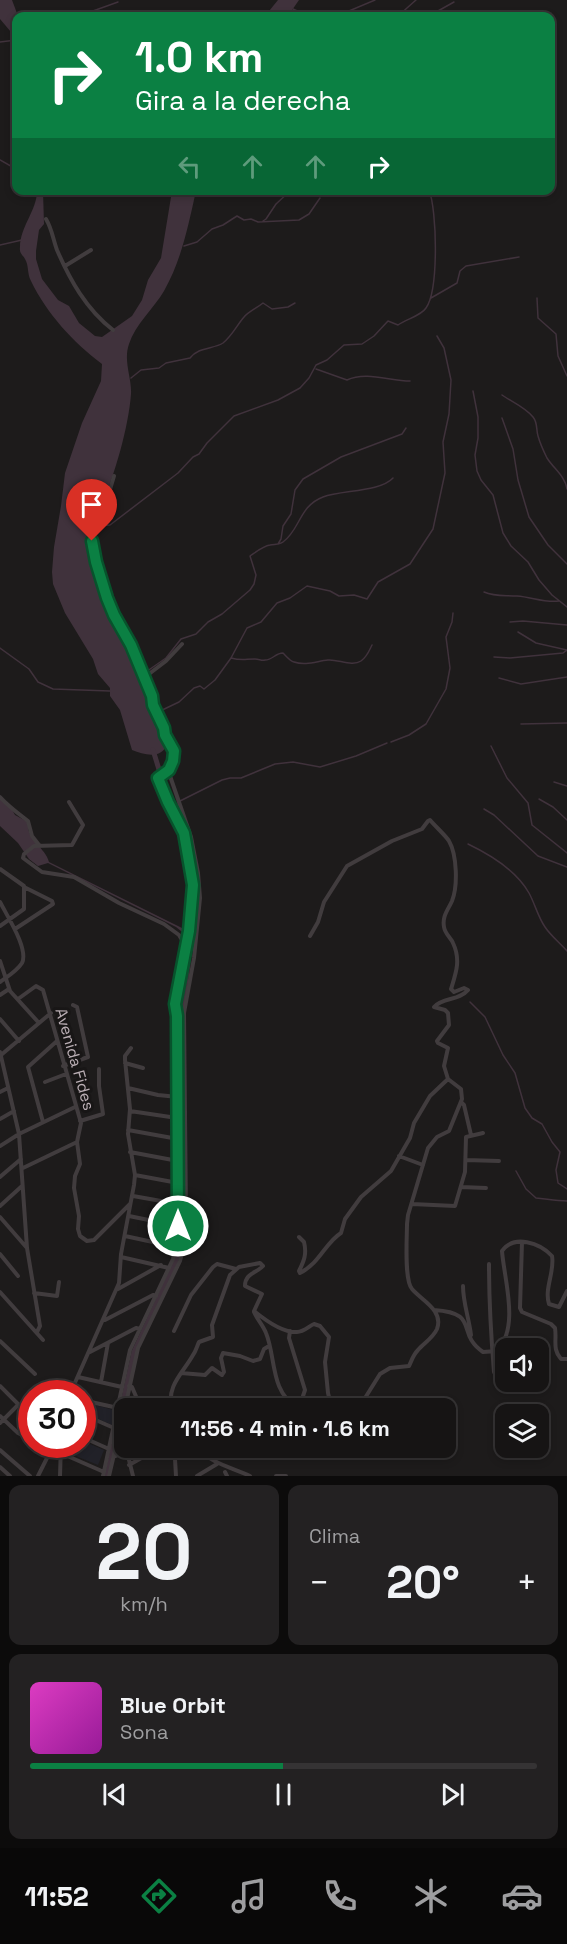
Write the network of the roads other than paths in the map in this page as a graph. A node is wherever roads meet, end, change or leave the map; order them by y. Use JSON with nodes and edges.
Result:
{"nodes":[{"id":1,"x":46,"y":219,"type":"dead end"},
{"id":2,"x":91,"y":250,"type":"dead end"},
{"id":3,"x":65,"y":266,"type":"junction"},
{"id":4,"x":113,"y":330,"type":"dead end"},
{"id":5,"x":114,"y":476,"type":"dead end"},
{"id":6,"x":182,"y":644,"type":"dead end"},
{"id":7,"x":144,"y":678,"type":"junction"},
{"id":8,"x":169,"y":770,"type":"junction"},
{"id":9,"x":0,"y":797,"type":"edge"},
{"id":10,"x":69,"y":802,"type":"dead end"},
{"id":11,"x":40,"y":846,"type":"junction"},
{"id":12,"x":0,"y":869,"type":"edge"},
{"id":13,"x":24,"y":886,"type":"junction"},
{"id":14,"x":0,"y":902,"type":"edge"},
{"id":15,"x":8,"y":919,"type":"junction"},
{"id":16,"x":0,"y":927,"type":"edge"},
{"id":17,"x":15,"y":929,"type":"junction"},
{"id":18,"x":310,"y":936,"type":"dead end"},
{"id":19,"x":186,"y":946,"type":"junction"},
{"id":20,"x":0,"y":961,"type":"edge"},
{"id":21,"x":7,"y":977,"type":"junction"},
{"id":22,"x":0,"y":982,"type":"edge"},
{"id":23,"x":10,"y":988,"type":"junction"},
{"id":24,"x":0,"y":995,"type":"edge"},
{"id":25,"x":18,"y":999,"type":"junction"},
{"id":26,"x":73,"y":1005,"type":"dead end"},
{"id":27,"x":51,"y":1014,"type":"junction"},
{"id":28,"x":0,"y":1019,"type":"edge"},
{"id":29,"x":39,"y":1023,"type":"junction"},
{"id":30,"x":19,"y":1041,"type":"junction"},
{"id":31,"x":57,"y":1041,"type":"junction"},
{"id":32,"x":131,"y":1048,"type":"dead end"},
{"id":33,"x":1,"y":1054,"type":"edge"},
{"id":34,"x":125,"y":1063,"type":"junction"},
{"id":35,"x":2,"y":1066,"type":"edge"},
{"id":36,"x":63,"y":1066,"type":"junction"},
{"id":37,"x":143,"y":1068,"type":"dead end"},
{"id":38,"x":99,"y":1069,"type":"dead end"},
{"id":39,"x":66,"y":1074,"type":"junction"},
{"id":40,"x":448,"y":1079,"type":"junction"},
{"id":41,"x":45,"y":1082,"type":"dead end"},
{"id":42,"x":8,"y":1088,"type":"junction"},
{"id":43,"x":129,"y":1088,"type":"junction"},
{"id":44,"x":0,"y":1092,"type":"edge"},
{"id":45,"x":178,"y":1097,"type":"junction"},
{"id":46,"x":461,"y":1102,"type":"junction"},
{"id":47,"x":75,"y":1107,"type":"junction"},
{"id":48,"x":129,"y":1110,"type":"junction"},
{"id":49,"x":15,"y":1111,"type":"junction"},
{"id":50,"x":177,"y":1118,"type":"junction"},
{"id":51,"x":0,"y":1119,"type":"edge"},
{"id":52,"x":80,"y":1121,"type":"junction"},
{"id":53,"x":43,"y":1122,"type":"junction"},
{"id":54,"x":128,"y":1130,"type":"junction"},
{"id":55,"x":483,"y":1133,"type":"dead end"},
{"id":56,"x":19,"y":1134,"type":"junction"},
{"id":57,"x":471,"y":1135,"type":"junction"},
{"id":58,"x":178,"y":1139,"type":"junction"},
{"id":59,"x":76,"y":1142,"type":"junction"},
{"id":60,"x":0,"y":1146,"type":"edge"},
{"id":61,"x":130,"y":1152,"type":"junction"},
{"id":62,"x":399,"y":1156,"type":"junction"},
{"id":63,"x":21,"y":1158,"type":"junction"},
{"id":64,"x":466,"y":1160,"type":"junction"},
{"id":65,"x":178,"y":1161,"type":"junction"},
{"id":66,"x":499,"y":1161,"type":"dead end"},
{"id":67,"x":423,"y":1165,"type":"junction"},
{"id":68,"x":22,"y":1168,"type":"junction"},
{"id":69,"x":135,"y":1175,"type":"junction"},
{"id":70,"x":0,"y":1177,"type":"edge"},
{"id":71,"x":178,"y":1183,"type":"junction"},
{"id":72,"x":22,"y":1186,"type":"junction"},
{"id":73,"x":461,"y":1187,"type":"junction"},
{"id":74,"x":486,"y":1188,"type":"dead end"},
{"id":75,"x":133,"y":1196,"type":"junction"},
{"id":76,"x":131,"y":1203,"type":"junction"},
{"id":77,"x":178,"y":1204,"type":"junction"},
{"id":78,"x":412,"y":1204,"type":"junction"},
{"id":79,"x":0,"y":1206,"type":"edge"},
{"id":80,"x":129,"y":1216,"type":"junction"},
{"id":81,"x":0,"y":1217,"type":"edge"},
{"id":82,"x":178,"y":1226,"type":"junction"},
{"id":83,"x":125,"y":1236,"type":"junction"},
{"id":84,"x":298,"y":1237,"type":"dead end"},
{"id":85,"x":522,"y":1242,"type":"junction"},
{"id":86,"x":176,"y":1247,"type":"junction"},
{"id":87,"x":27,"y":1248,"type":"junction"},
{"id":88,"x":0,"y":1254,"type":"edge"},
{"id":89,"x":121,"y":1257,"type":"junction"},
{"id":90,"x":489,"y":1264,"type":"dead end"},
{"id":91,"x":161,"y":1265,"type":"junction"},
{"id":92,"x":169,"y":1268,"type":"junction"},
{"id":93,"x":236,"y":1269,"type":"junction"},
{"id":94,"x":18,"y":1276,"type":"dead end"},
{"id":95,"x":59,"y":1282,"type":"dead end"},
{"id":96,"x":463,"y":1286,"type":"dead end"},
{"id":97,"x":117,"y":1289,"type":"junction"},
{"id":98,"x":567,"y":1292,"type":"edge"},
{"id":99,"x":34,"y":1293,"type":"junction"},
{"id":100,"x":1,"y":1294,"type":"edge"},
{"id":101,"x":156,"y":1296,"type":"junction"},
{"id":102,"x":434,"y":1310,"type":"junction"},
{"id":103,"x":254,"y":1311,"type":"junction"},
{"id":104,"x":104,"y":1320,"type":"junction"},
{"id":105,"x":140,"y":1329,"type":"junction"},
{"id":106,"x":174,"y":1331,"type":"dead end"},
{"id":107,"x":290,"y":1331,"type":"junction"},
{"id":108,"x":37,"y":1332,"type":"junction"},
{"id":109,"x":44,"y":1340,"type":"dead end"},
{"id":110,"x":0,"y":1341,"type":"edge"},
{"id":111,"x":472,"y":1342,"type":"junction"},
{"id":112,"x":108,"y":1343,"type":"junction"},
{"id":113,"x":269,"y":1346,"type":"junction"},
{"id":114,"x":89,"y":1352,"type":"junction"},
{"id":115,"x":492,"y":1352,"type":"junction"},
{"id":116,"x":567,"y":1359,"type":"edge"},
{"id":117,"x":494,"y":1372,"type":"dead end"},
{"id":118,"x":181,"y":1373,"type":"junction"},
{"id":119,"x":35,"y":1374,"type":"dead end"},
{"id":120,"x":78,"y":1377,"type":"junction"},
{"id":121,"x":77,"y":1380,"type":"edge"},
{"id":122,"x":101,"y":1382,"type":"junction"},
{"id":123,"x":0,"y":1386,"type":"edge"},
{"id":124,"x":129,"y":1386,"type":"junction"},
{"id":125,"x":122,"y":1387,"type":"junction"},
{"id":126,"x":120,"y":1398,"type":"edge"},
{"id":127,"x":127,"y":1398,"type":"edge"},
{"id":128,"x":137,"y":1398,"type":"edge"},
{"id":129,"x":171,"y":1398,"type":"edge"},
{"id":130,"x":96,"y":1403,"type":"edge"},
{"id":131,"x":18,"y":1405,"type":"joint"},
{"id":132,"x":114,"y":1407,"type":"edge"},
{"id":133,"x":1,"y":1420,"type":"edge"},
{"id":134,"x":96,"y":1420,"type":"edge"},
{"id":135,"x":114,"y":1428,"type":"joint"},
{"id":136,"x":18,"y":1433,"type":"edge"},
{"id":137,"x":96,"y":1443,"type":"edge"},
{"id":138,"x":109,"y":1449,"type":"junction"},
{"id":139,"x":0,"y":1450,"type":"edge"},
{"id":140,"x":47,"y":1458,"type":"edge"},
{"id":141,"x":60,"y":1458,"type":"edge"},
{"id":142,"x":69,"y":1458,"type":"edge"},
{"id":143,"x":114,"y":1458,"type":"edge"},
{"id":144,"x":128,"y":1458,"type":"edge"},
{"id":145,"x":142,"y":1458,"type":"edge"},
{"id":146,"x":174,"y":1458,"type":"edge"},
{"id":147,"x":208,"y":1458,"type":"edge"},
{"id":148,"x":218,"y":1464,"type":"junction"},
{"id":149,"x":129,"y":1466,"type":"junction"},
{"id":150,"x":0,"y":1467,"type":"edge"},
{"id":151,"x":104,"y":1474,"type":"edge"},
{"id":152,"x":10,"y":1476,"type":"edge"},
{"id":153,"x":30,"y":1476,"type":"edge"},
{"id":154,"x":38,"y":1476,"type":"edge"},
{"id":155,"x":60,"y":1476,"type":"edge"},
{"id":156,"x":110,"y":1476,"type":"edge"},
{"id":157,"x":133,"y":1476,"type":"edge"},
{"id":158,"x":176,"y":1476,"type":"edge"},
{"id":159,"x":198,"y":1476,"type":"edge"},
{"id":160,"x":250,"y":1476,"type":"edge"},
{"id":161,"x":276,"y":1476,"type":"edge"},
{"id":162,"x":286,"y":1476,"type":"edge"}],
"edges":[{"from":1,"to":3,"type":"street"},
{"from":2,"to":3,"type":"street"},
{"from":3,"to":4,"type":"street"},
{"from":5,"to":7,"type":"street"},
{"from":6,"to":7,"type":"street"},
{"from":7,"to":8,"type":"street"},
{"from":8,"to":19,"type":"street"},
{"from":8,"to":124,"type":"street"},
{"from":9,"to":11,"type":"street"},
{"from":10,"to":11,"type":"street"},
{"from":11,"to":19,"type":"street"},
{"from":12,"to":13,"type":"street"},
{"from":13,"to":15,"type":"street"},
{"from":13,"to":17,"type":"street"},
{"from":14,"to":15,"type":"street"},
{"from":15,"to":16,"type":"street"},
{"from":15,"to":17,"type":"street"},
{"from":17,"to":21,"type":"street"},
{"from":18,"to":40,"type":"street"},
{"from":19,"to":45,"type":"street"},
{"from":20,"to":21,"type":"street"},
{"from":21,"to":22,"type":"street"},
{"from":21,"to":23,"type":"street"},
{"from":23,"to":24,"type":"street"},
{"from":23,"to":25,"type":"street"},
{"from":25,"to":27,"type":"street","name":"Avenida Fides"},
{"from":25,"to":29,"type":"street"},
{"from":26,"to":36,"type":"street"},
{"from":27,"to":29,"type":"street"},
{"from":27,"to":31,"type":"street","name":"Avenida Fides"},
{"from":28,"to":30,"type":"street"},
{"from":29,"to":30,"type":"street"},
{"from":30,"to":33,"type":"street"},
{"from":31,"to":36,"type":"street","name":"Avenida Fides"},
{"from":31,"to":53,"type":"street"},
{"from":32,"to":34,"type":"street"},
{"from":33,"to":35,"type":"street"},
{"from":34,"to":37,"type":"street"},
{"from":34,"to":43,"type":"street"},
{"from":35,"to":42,"type":"street"},
{"from":36,"to":39,"type":"street","name":"Avenida Fides"},
{"from":38,"to":52,"type":"street"},
{"from":39,"to":41,"type":"street"},
{"from":39,"to":47,"type":"street","name":"Avenida Fides"},
{"from":40,"to":46,"type":"street"},
{"from":40,"to":62,"type":"street"},
{"from":42,"to":44,"type":"street"},
{"from":42,"to":49,"type":"street"},
{"from":43,"to":45,"type":"street"},
{"from":43,"to":48,"type":"street"},
{"from":45,"to":50,"type":"street"},
{"from":46,"to":57,"type":"street"},
{"from":46,"to":67,"type":"street"},
{"from":47,"to":52,"type":"street","name":"Avenida Fides"},
{"from":47,"to":53,"type":"street"},
{"from":48,"to":50,"type":"street"},
{"from":48,"to":54,"type":"street"},
{"from":49,"to":51,"type":"street"},
{"from":49,"to":56,"type":"street"},
{"from":50,"to":58,"type":"street"},
{"from":52,"to":59,"type":"street","name":"Avenida Fides"},
{"from":53,"to":56,"type":"street"},
{"from":54,"to":58,"type":"street"},
{"from":54,"to":61,"type":"street"},
{"from":55,"to":57,"type":"street"},
{"from":56,"to":60,"type":"street"},
{"from":56,"to":63,"type":"street"},
{"from":57,"to":64,"type":"street"},
{"from":58,"to":65,"type":"street"},
{"from":59,"to":68,"type":"street"},
{"from":59,"to":76,"type":"street","name":"Avenida Fides"},
{"from":61,"to":65,"type":"street"},
{"from":61,"to":69,"type":"street"},
{"from":62,"to":67,"type":"street"},
{"from":62,"to":84,"type":"street"},
{"from":63,"to":68,"type":"street"},
{"from":63,"to":70,"type":"street"},
{"from":64,"to":66,"type":"street"},
{"from":64,"to":73,"type":"street"},
{"from":65,"to":71,"type":"street"},
{"from":67,"to":78,"type":"street"},
{"from":68,"to":72,"type":"street"},
{"from":69,"to":71,"type":"street"},
{"from":69,"to":75,"type":"street"},
{"from":71,"to":77,"type":"street"},
{"from":72,"to":79,"type":"street"},
{"from":72,"to":87,"type":"street"},
{"from":73,"to":74,"type":"street"},
{"from":73,"to":78,"type":"street"},
{"from":75,"to":76,"type":"street"},
{"from":75,"to":77,"type":"street"},
{"from":76,"to":80,"type":"street"},
{"from":77,"to":82,"type":"street"},
{"from":78,"to":102,"type":"street"},
{"from":80,"to":82,"type":"street"},
{"from":80,"to":83,"type":"street"},
{"from":81,"to":87,"type":"street"},
{"from":82,"to":86,"type":"street"},
{"from":83,"to":86,"type":"street"},
{"from":83,"to":89,"type":"street"},
{"from":85,"to":98,"type":"street"},
{"from":85,"to":115,"type":"street"},
{"from":85,"to":116,"type":"street"},
{"from":86,"to":92,"type":"street"},
{"from":87,"to":99,"type":"street"},
{"from":88,"to":94,"type":"street"},
{"from":89,"to":91,"type":"street"},
{"from":89,"to":97,"type":"street"},
{"from":90,"to":115,"type":"street"},
{"from":91,"to":92,"type":"street"},
{"from":91,"to":97,"type":"street"},
{"from":92,"to":101,"type":"street"},
{"from":93,"to":103,"type":"street"},
{"from":93,"to":106,"type":"street"},
{"from":93,"to":118,"type":"street"},
{"from":95,"to":99,"type":"street"},
{"from":96,"to":111,"type":"street"},
{"from":97,"to":104,"type":"street"},
{"from":99,"to":108,"type":"street"},
{"from":100,"to":108,"type":"street"},
{"from":101,"to":104,"type":"street"},
{"from":101,"to":105,"type":"street"},
{"from":102,"to":107,"type":"street"},
{"from":102,"to":111,"type":"street"},
{"from":103,"to":107,"type":"street"},
{"from":103,"to":113,"type":"street"},
{"from":104,"to":114,"type":"street"},
{"from":105,"to":112,"type":"street"},
{"from":105,"to":125,"type":"street"},
{"from":107,"to":113,"type":"street"},
{"from":108,"to":109,"type":"street"},
{"from":110,"to":119,"type":"street"},
{"from":111,"to":115,"type":"street"},
{"from":112,"to":114,"type":"street"},
{"from":112,"to":122,"type":"street"},
{"from":113,"to":118,"type":"street"},
{"from":114,"to":120,"type":"street"},
{"from":115,"to":117,"type":"street"},
{"from":118,"to":129,"type":"street"},
{"from":120,"to":121,"type":"street"},
{"from":120,"to":122,"type":"street"},
{"from":122,"to":125,"type":"street"},
{"from":123,"to":131,"type":"street"},
{"from":124,"to":127,"type":"street"},
{"from":124,"to":128,"type":"street"},
{"from":125,"to":126,"type":"street"},
{"from":130,"to":132,"type":"street"},
{"from":131,"to":133,"type":"street"},
{"from":133,"to":136,"type":"street"},
{"from":134,"to":135,"type":"street"},
{"from":135,"to":138,"type":"street"},
{"from":137,"to":138,"type":"street"},
{"from":138,"to":151,"type":"street"},
{"from":139,"to":153,"type":"street"},
{"from":140,"to":154,"type":"street"},
{"from":141,"to":155,"type":"street"},
{"from":142,"to":151,"type":"street"},
{"from":143,"to":156,"type":"street"},
{"from":144,"to":149,"type":"street"},
{"from":145,"to":149,"type":"street"},
{"from":146,"to":158,"type":"street"},
{"from":147,"to":148,"type":"street"},
{"from":148,"to":159,"type":"street"},
{"from":148,"to":160,"type":"street"},
{"from":149,"to":157,"type":"street"},
{"from":150,"to":152,"type":"street"},
{"from":161,"to":162,"type":"street"}]}
